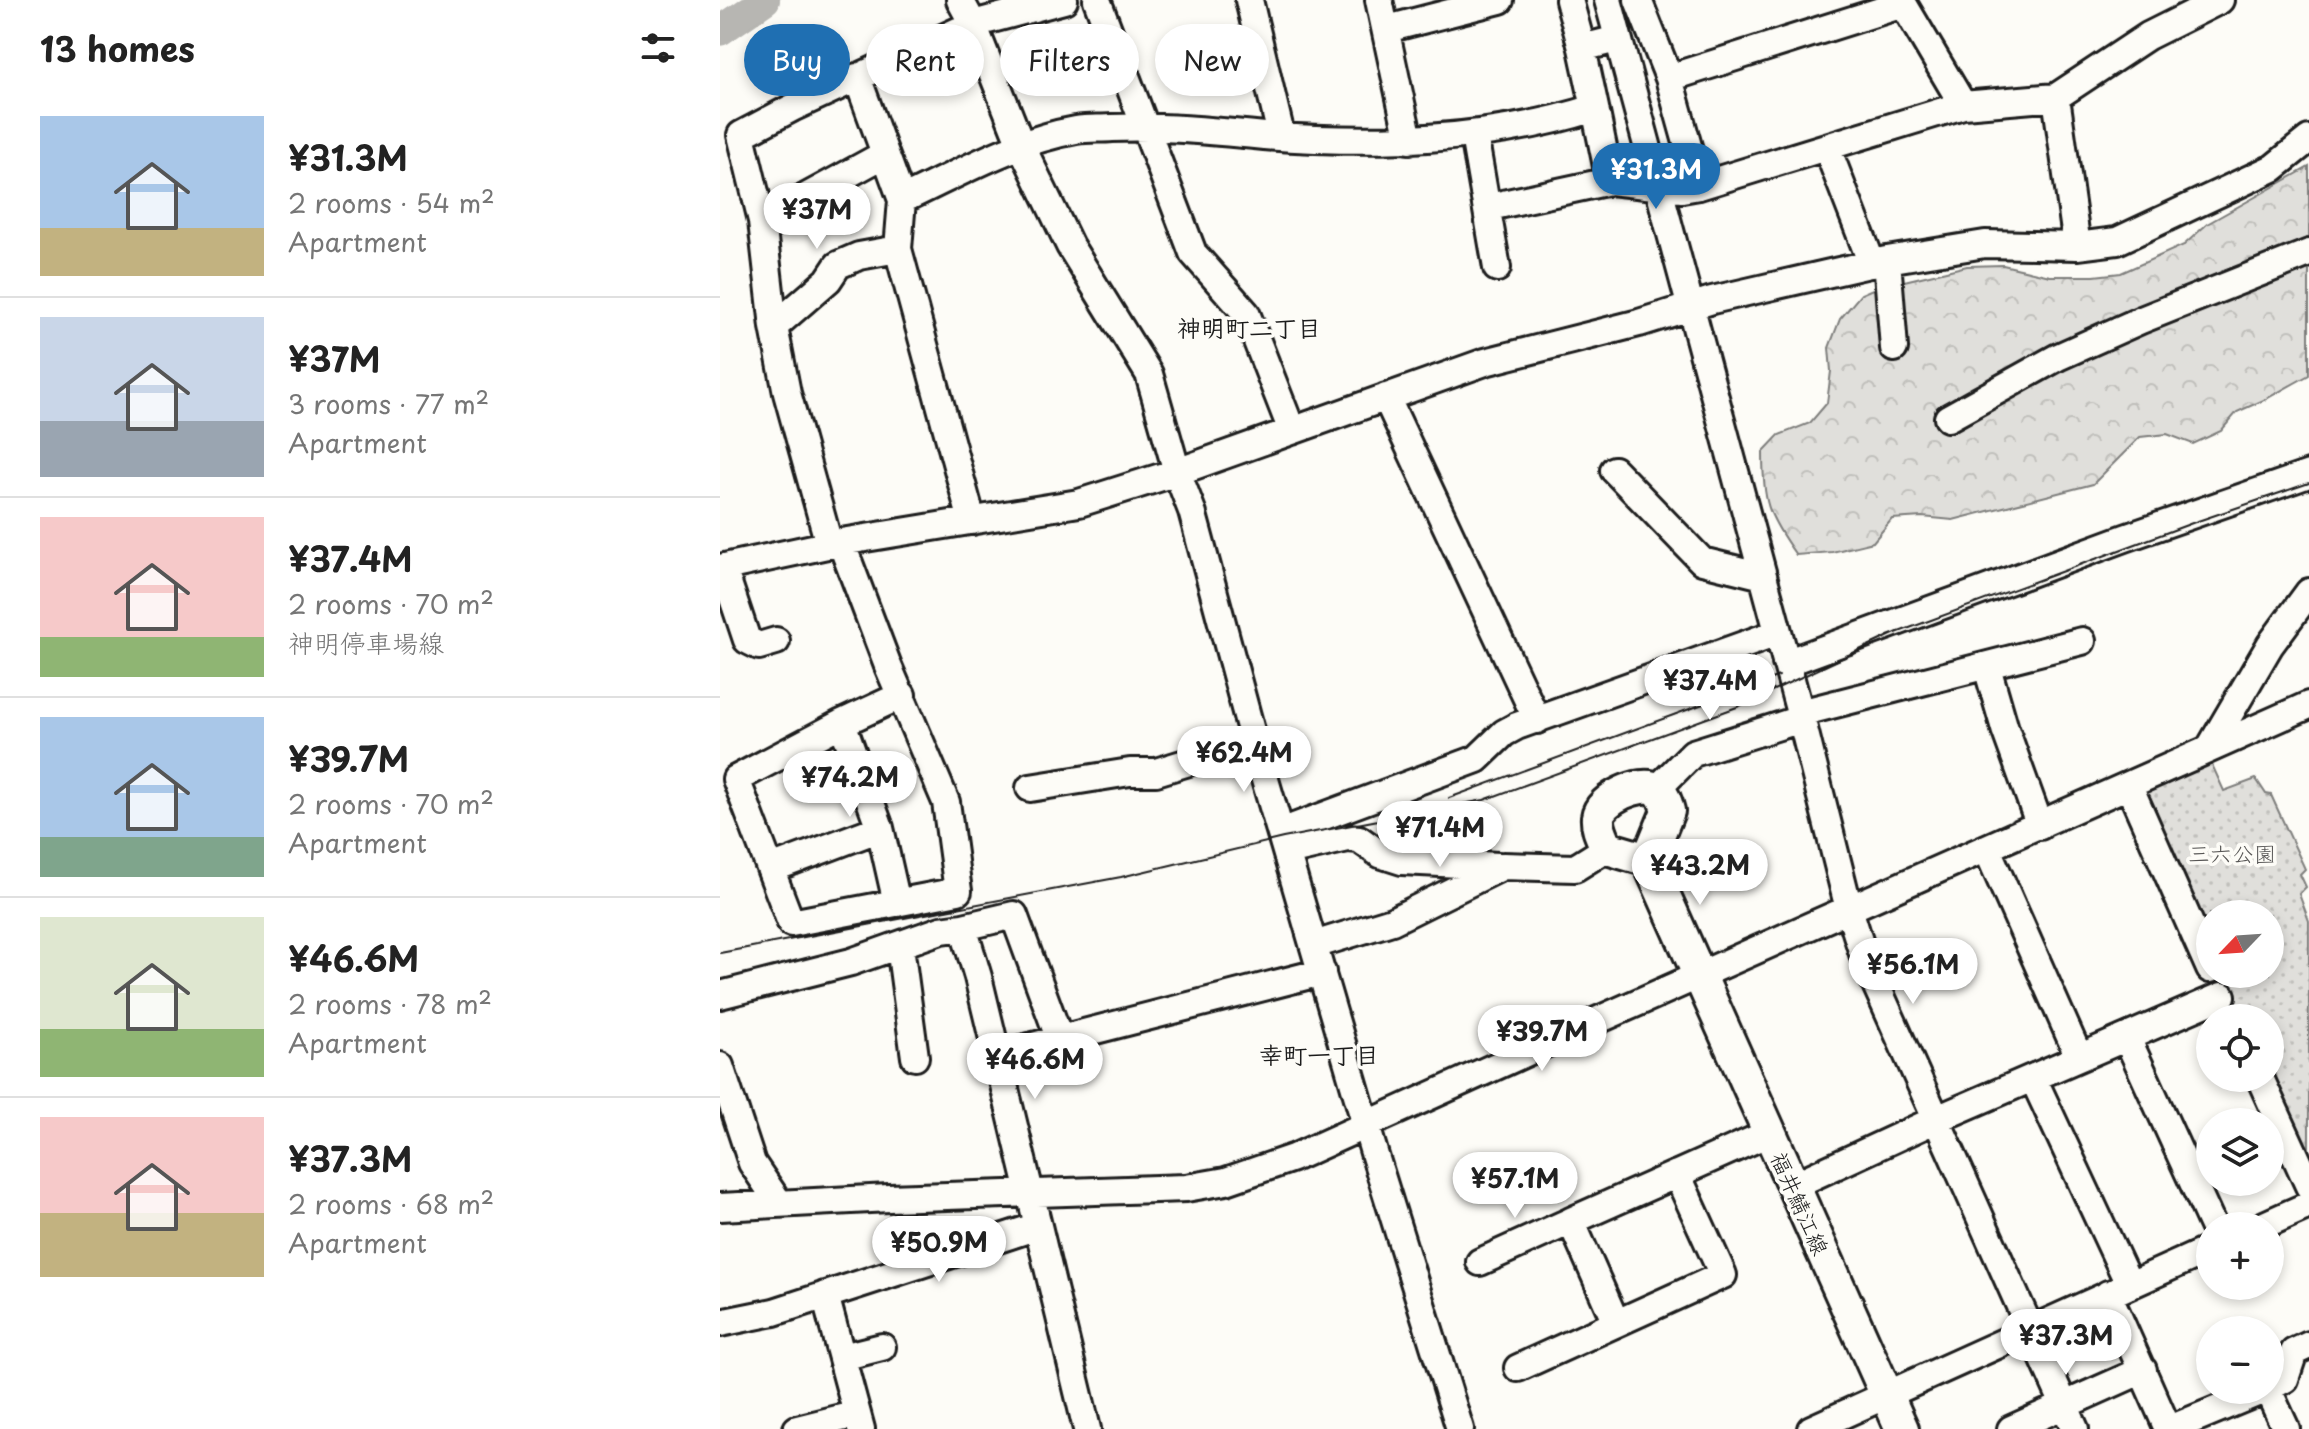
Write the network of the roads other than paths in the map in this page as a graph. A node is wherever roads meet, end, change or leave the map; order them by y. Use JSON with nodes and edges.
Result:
{"nodes":[{"id":1,"x":960,"y":0,"type":"edge"},
{"id":2,"x":1064,"y":0,"type":"edge"},
{"id":3,"x":1097,"y":0,"type":"edge"},
{"id":4,"x":1249,"y":0,"type":"edge"},
{"id":5,"x":1379,"y":0,"type":"edge"},
{"id":6,"x":1500,"y":0,"type":"edge"},
{"id":7,"x":1569,"y":0,"type":"edge"},
{"id":8,"x":1609,"y":0,"type":"edge"},
{"id":9,"x":1638,"y":0,"type":"edge"},
{"id":10,"x":2220,"y":0,"type":"edge"},
{"id":11,"x":1902,"y":2,"type":"edge"},
{"id":12,"x":973,"y":24,"type":"joint"},
{"id":13,"x":1387,"y":29,"type":"junction"},
{"id":14,"x":1617,"y":39,"type":"junction"},
{"id":15,"x":1582,"y":48,"type":"junction"},
{"id":16,"x":984,"y":52,"type":"edge"},
{"id":17,"x":866,"y":73,"type":"edge"},
{"id":18,"x":857,"y":77,"type":"junction"},
{"id":19,"x":1669,"y":78,"type":"junction"},
{"id":20,"x":2056,"y":97,"type":"junction"},
{"id":21,"x":1963,"y":105,"type":"junction"},
{"id":22,"x":1595,"y":108,"type":"junction"},
{"id":23,"x":1145,"y":127,"type":"junction"},
{"id":24,"x":731,"y":135,"type":"edge"},
{"id":25,"x":1281,"y":135,"type":"junction"},
{"id":26,"x":1474,"y":135,"type":"junction"},
{"id":27,"x":2309,"y":139,"type":"edge"},
{"id":28,"x":1409,"y":140,"type":"junction"},
{"id":29,"x":1021,"y":145,"type":"junction"},
{"id":30,"x":1827,"y":148,"type":"junction"},
{"id":31,"x":885,"y":154,"type":"junction"},
{"id":32,"x":1610,"y":181,"type":"junction"},
{"id":33,"x":1657,"y":186,"type":"junction"},
{"id":34,"x":1699,"y":186,"type":"junction"},
{"id":35,"x":902,"y":200,"type":"junction"},
{"id":36,"x":1489,"y":207,"type":"junction"},
{"id":37,"x":762,"y":221,"type":"junction"},
{"id":38,"x":2077,"y":246,"type":"junction"},
{"id":39,"x":898,"y":249,"type":"junction"},
{"id":40,"x":2309,"y":253,"type":"edge"},
{"id":41,"x":1879,"y":262,"type":"junction"},
{"id":42,"x":1497,"y":268,"type":"dead end"},
{"id":43,"x":1690,"y":309,"type":"junction"},
{"id":44,"x":774,"y":327,"type":"junction"},
{"id":45,"x":1894,"y":348,"type":"dead end"},
{"id":46,"x":1386,"y":397,"type":"junction"},
{"id":47,"x":1948,"y":418,"type":"dead end"},
{"id":48,"x":1292,"y":431,"type":"junction"},
{"id":49,"x":1614,"y":470,"type":"dead end"},
{"id":50,"x":1177,"y":472,"type":"junction"},
{"id":51,"x":2309,"y":474,"type":"edge"},
{"id":52,"x":972,"y":521,"type":"junction"},
{"id":53,"x":835,"y":543,"type":"junction"},
{"id":54,"x":721,"y":568,"type":"edge"},
{"id":55,"x":1763,"y":576,"type":"junction"},
{"id":56,"x":2309,"y":592,"type":"edge"},
{"id":57,"x":1777,"y":633,"type":"junction"},
{"id":58,"x":776,"y":641,"type":"dead end"},
{"id":59,"x":2082,"y":641,"type":"dead end"},
{"id":60,"x":1786,"y":663,"type":"junction"},
{"id":61,"x":1987,"y":667,"type":"junction"},
{"id":62,"x":902,"y":695,"type":"junction"},
{"id":63,"x":2307,"y":710,"type":"edge"},
{"id":64,"x":1800,"y":716,"type":"junction"},
{"id":65,"x":1537,"y":720,"type":"junction"},
{"id":66,"x":842,"y":723,"type":"junction"},
{"id":67,"x":1254,"y":742,"type":"junction"},
{"id":68,"x":2209,"y":749,"type":"junction"},
{"id":69,"x":2129,"y":786,"type":"junction"},
{"id":70,"x":1030,"y":788,"type":"dead end"},
{"id":71,"x":1657,"y":789,"type":"junction"},
{"id":72,"x":2040,"y":826,"type":"junction"},
{"id":73,"x":880,"y":828,"type":"junction"},
{"id":74,"x":1284,"y":842,"type":"junction"},
{"id":75,"x":1607,"y":848,"type":"junction"},
{"id":76,"x":1987,"y":849,"type":"junction"},
{"id":77,"x":1648,"y":860,"type":"junction"},
{"id":78,"x":1503,"y":866,"type":"junction"},
{"id":79,"x":771,"y":869,"type":"junction"},
{"id":80,"x":897,"y":903,"type":"junction"},
{"id":81,"x":1849,"y":909,"type":"junction"},
{"id":82,"x":963,"y":927,"type":"junction"},
{"id":83,"x":1314,"y":945,"type":"junction"},
{"id":84,"x":900,"y":946,"type":"junction"},
{"id":85,"x":1322,"y":972,"type":"junction"},
{"id":86,"x":1699,"y":977,"type":"junction"},
{"id":87,"x":2219,"y":989,"type":"edge"},
{"id":88,"x":720,"y":995,"type":"edge"},
{"id":89,"x":2127,"y":1038,"type":"junction"},
{"id":90,"x":1060,"y":1040,"type":"junction"},
{"id":91,"x":998,"y":1055,"type":"junction"},
{"id":92,"x":915,"y":1057,"type":"dead end"},
{"id":93,"x":2079,"y":1057,"type":"junction"},
{"id":94,"x":720,"y":1066,"type":"edge"},
{"id":95,"x":2033,"y":1078,"type":"junction"},
{"id":96,"x":2266,"y":1092,"type":"edge"},
{"id":97,"x":1937,"y":1119,"type":"junction"},
{"id":98,"x":1366,"y":1125,"type":"junction"},
{"id":99,"x":1769,"y":1133,"type":"junction"},
{"id":100,"x":1677,"y":1174,"type":"junction"},
{"id":101,"x":1794,"y":1185,"type":"junction"},
{"id":102,"x":2309,"y":1186,"type":"edge"},
{"id":103,"x":1029,"y":1193,"type":"junction"},
{"id":104,"x":779,"y":1203,"type":"junction"},
{"id":105,"x":2309,"y":1205,"type":"edge"},
{"id":106,"x":720,"y":1207,"type":"edge"},
{"id":107,"x":2207,"y":1212,"type":"edge"},
{"id":108,"x":2284,"y":1216,"type":"edge"},
{"id":109,"x":1571,"y":1221,"type":"junction"},
{"id":110,"x":1038,"y":1226,"type":"junction"},
{"id":111,"x":2196,"y":1255,"type":"edge"},
{"id":112,"x":1480,"y":1262,"type":"dead end"},
{"id":113,"x":2118,"y":1289,"type":"junction"},
{"id":114,"x":825,"y":1295,"type":"junction"},
{"id":115,"x":720,"y":1323,"type":"edge"},
{"id":116,"x":1616,"y":1323,"type":"junction"},
{"id":117,"x":2029,"y":1330,"type":"junction"},
{"id":118,"x":2309,"y":1345,"type":"edge"},
{"id":119,"x":882,"y":1347,"type":"dead end"},
{"id":120,"x":842,"y":1357,"type":"junction"},
{"id":121,"x":1518,"y":1368,"type":"dead end"},
{"id":122,"x":2143,"y":1370,"type":"junction"},
{"id":123,"x":2284,"y":1380,"type":"edge"},
{"id":124,"x":1887,"y":1395,"type":"junction"},
{"id":125,"x":2231,"y":1404,"type":"edge"},
{"id":126,"x":2275,"y":1404,"type":"edge"},
{"id":127,"x":2070,"y":1417,"type":"edge"},
{"id":128,"x":859,"y":1422,"type":"edge"},
{"id":129,"x":797,"y":1429,"type":"edge"},
{"id":130,"x":1087,"y":1429,"type":"edge"},
{"id":131,"x":1460,"y":1429,"type":"edge"},
{"id":132,"x":1811,"y":1429,"type":"edge"},
{"id":133,"x":1902,"y":1429,"type":"edge"},
{"id":134,"x":2011,"y":1429,"type":"edge"},
{"id":135,"x":2169,"y":1429,"type":"edge"},
{"id":136,"x":2286,"y":1429,"type":"edge"}],
"edges":[{"from":1,"to":12,"type":"street"},
{"from":2,"to":12,"type":"street"},
{"from":3,"to":23,"type":"street"},
{"from":4,"to":25,"type":"street"},
{"from":5,"to":13,"type":"street"},
{"from":6,"to":13,"type":"street"},
{"from":7,"to":15,"type":"street"},
{"from":8,"to":14,"type":"street"},
{"from":9,"to":19,"type":"street"},
{"from":10,"to":20,"type":"street"},
{"from":11,"to":19,"type":"street"},
{"from":11,"to":21,"type":"street"},
{"from":13,"to":28,"type":"street"},
{"from":14,"to":15,"type":"street"},
{"from":14,"to":33,"type":"street"},
{"from":15,"to":22,"type":"street"},
{"from":16,"to":29,"type":"street"},
{"from":17,"to":18,"type":"street"},
{"from":18,"to":24,"type":"street"},
{"from":18,"to":31,"type":"street"},
{"from":19,"to":34,"type":"street"},
{"from":20,"to":21,"type":"street"},
{"from":20,"to":38,"type":"street"},
{"from":21,"to":30,"type":"street"},
{"from":22,"to":26,"type":"street"},
{"from":22,"to":32,"type":"street"},
{"from":23,"to":25,"type":"street"},
{"from":23,"to":29,"type":"street"},
{"from":23,"to":48,"type":"street"},
{"from":24,"to":37,"type":"street"},
{"from":25,"to":28,"type":"street"},
{"from":26,"to":28,"type":"street"},
{"from":26,"to":36,"type":"street"},
{"from":27,"to":38,"type":"street"},
{"from":29,"to":35,"type":"street"},
{"from":29,"to":50,"type":"street"},
{"from":30,"to":34,"type":"street"},
{"from":30,"to":41,"type":"street"},
{"from":31,"to":35,"type":"street"},
{"from":31,"to":37,"type":"street"},
{"from":32,"to":33,"type":"street"},
{"from":32,"to":36,"type":"street"},
{"from":33,"to":34,"type":"street"},
{"from":33,"to":43,"type":"street"},
{"from":35,"to":39,"type":"street"},
{"from":36,"to":42,"type":"street"},
{"from":37,"to":44,"type":"street"},
{"from":38,"to":41,"type":"street"},
{"from":39,"to":44,"type":"street"},
{"from":39,"to":52,"type":"street"},
{"from":40,"to":47,"type":"street"},
{"from":41,"to":43,"type":"street"},
{"from":41,"to":45,"type":"street"},
{"from":43,"to":46,"type":"street"},
{"from":43,"to":55,"type":"street"},
{"from":44,"to":53,"type":"street"},
{"from":46,"to":48,"type":"street"},
{"from":46,"to":65,"type":"street"},
{"from":48,"to":50,"type":"street"},
{"from":49,"to":55,"type":"street"},
{"from":50,"to":52,"type":"street"},
{"from":50,"to":67,"type":"street"},
{"from":51,"to":60,"type":"street"},
{"from":52,"to":53,"type":"street"},
{"from":53,"to":54,"type":"street"},
{"from":53,"to":62,"type":"street"},
{"from":54,"to":58,"type":"street"},
{"from":55,"to":57,"type":"street"},
{"from":56,"to":68,"type":"street"},
{"from":57,"to":60,"type":"street"},
{"from":57,"to":65,"type":"street"},
{"from":59,"to":61,"type":"street"},
{"from":60,"to":64,"type":"street"},
{"from":61,"to":64,"type":"street"},
{"from":61,"to":72,"type":"street"},
{"from":62,"to":66,"type":"street"},
{"from":62,"to":80,"type":"street"},
{"from":63,"to":68,"type":"street"},
{"from":64,"to":71,"type":"street"},
{"from":64,"to":81,"type":"street"},
{"from":65,"to":74,"type":"street"},
{"from":66,"to":73,"type":"street"},
{"from":66,"to":79,"type":"street"},
{"from":67,"to":70,"type":"street"},
{"from":67,"to":74,"type":"street"},
{"from":68,"to":69,"type":"street"},
{"from":69,"to":72,"type":"street"},
{"from":69,"to":87,"type":"street"},
{"from":71,"to":75,"type":"main road"},
{"from":71,"to":77,"type":"main road"},
{"from":72,"to":76,"type":"street"},
{"from":73,"to":79,"type":"street"},
{"from":73,"to":80,"type":"street"},
{"from":74,"to":78,"type":"street"},
{"from":74,"to":83,"type":"street"},
{"from":75,"to":77,"type":"main road"},
{"from":75,"to":78,"type":"street"},
{"from":76,"to":81,"type":"street"},
{"from":76,"to":93,"type":"street"},
{"from":77,"to":86,"type":"main road","name":"福井鯖江線"},
{"from":78,"to":83,"type":"street"},
{"from":79,"to":80,"type":"street"},
{"from":81,"to":86,"type":"street"},
{"from":81,"to":97,"type":"street"},
{"from":82,"to":84,"type":"street"},
{"from":82,"to":90,"type":"street"},
{"from":82,"to":91,"type":"street"},
{"from":83,"to":85,"type":"street"},
{"from":84,"to":88,"type":"street"},
{"from":84,"to":92,"type":"street"},
{"from":85,"to":90,"type":"street"},
{"from":85,"to":98,"type":"street"},
{"from":86,"to":98,"type":"street"},
{"from":86,"to":99,"type":"main road","name":"福井鯖江線"},
{"from":87,"to":89,"type":"street"},
{"from":89,"to":93,"type":"street"},
{"from":89,"to":107,"type":"street"},
{"from":90,"to":91,"type":"street"},
{"from":91,"to":103,"type":"street"},
{"from":93,"to":95,"type":"street"},
{"from":94,"to":104,"type":"street"},
{"from":95,"to":97,"type":"street"},
{"from":95,"to":113,"type":"street"},
{"from":96,"to":102,"type":"street"},
{"from":97,"to":101,"type":"street"},
{"from":97,"to":117,"type":"street"},
{"from":98,"to":103,"type":"street"},
{"from":98,"to":131,"type":"street"},
{"from":99,"to":100,"type":"street"},
{"from":99,"to":101,"type":"main road","name":"福井鯖江線"},
{"from":100,"to":109,"type":"street"},
{"from":100,"to":116,"type":"street"},
{"from":101,"to":124,"type":"main road","name":"福井鯖江線"},
{"from":103,"to":104,"type":"street"},
{"from":103,"to":110,"type":"street"},
{"from":104,"to":106,"type":"street"},
{"from":105,"to":108,"type":"street"},
{"from":109,"to":112,"type":"street"},
{"from":109,"to":116,"type":"street"},
{"from":110,"to":114,"type":"street"},
{"from":110,"to":130,"type":"street"},
{"from":111,"to":113,"type":"street"},
{"from":113,"to":117,"type":"street"},
{"from":113,"to":122,"type":"street"},
{"from":114,"to":115,"type":"street"},
{"from":114,"to":120,"type":"street"},
{"from":116,"to":121,"type":"street"},
{"from":117,"to":124,"type":"street"},
{"from":117,"to":127,"type":"street"},
{"from":118,"to":123,"type":"street"},
{"from":119,"to":120,"type":"street"},
{"from":120,"to":128,"type":"street"},
{"from":122,"to":127,"type":"street"},
{"from":122,"to":135,"type":"street"},
{"from":124,"to":132,"type":"street"},
{"from":124,"to":133,"type":"main road","name":"福井鯖江線"},
{"from":125,"to":135,"type":"street"},
{"from":126,"to":136,"type":"street"},
{"from":127,"to":134,"type":"street"},
{"from":128,"to":129,"type":"street"}]}
